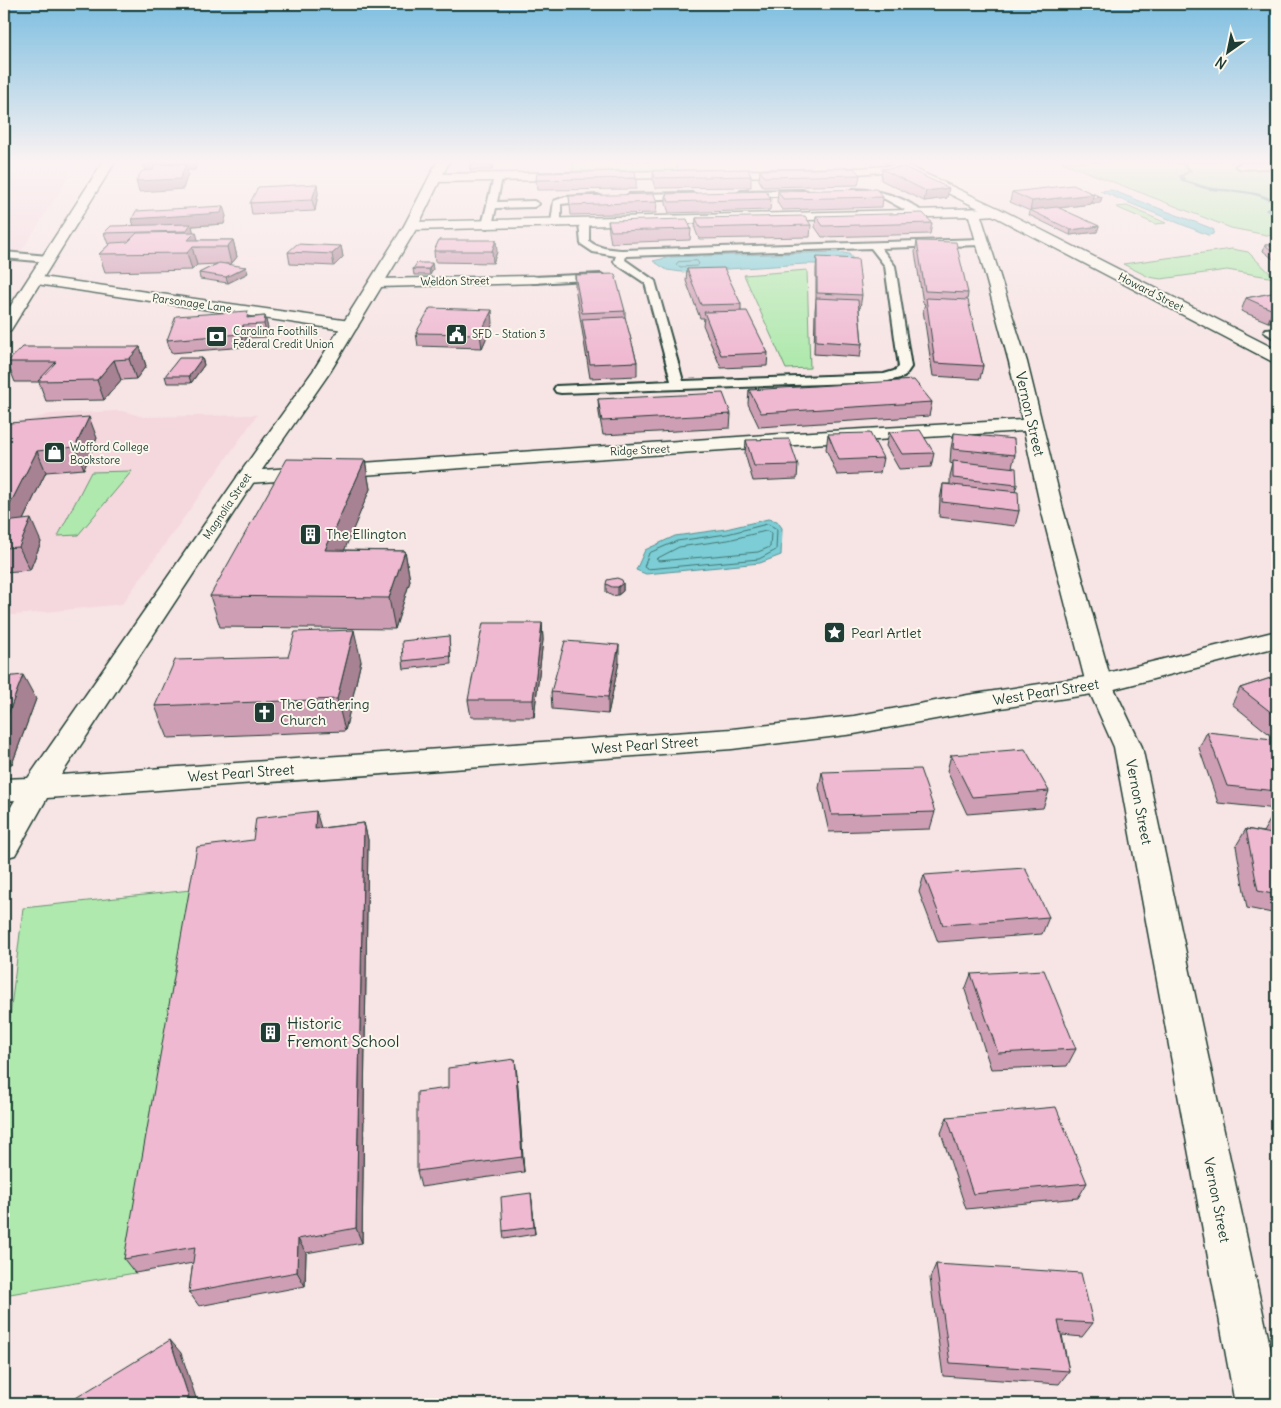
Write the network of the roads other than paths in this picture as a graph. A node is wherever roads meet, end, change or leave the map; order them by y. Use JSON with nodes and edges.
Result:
{"nodes":[{"id":1,"x":68,"y":228,"type":"edge"},
{"id":2,"x":410,"y":228,"type":"edge"},
{"id":3,"x":584,"y":228,"type":"edge"},
{"id":4,"x":978,"y":228,"type":"edge"},
{"id":5,"x":1026,"y":228,"type":"edge"},
{"id":6,"x":982,"y":242,"type":"junction"},
{"id":7,"x":873,"y":244,"type":"junction"},
{"id":8,"x":622,"y":253,"type":"junction"},
{"id":9,"x":4,"y":255,"type":"edge"},
{"id":10,"x":48,"y":259,"type":"junction"},
{"id":11,"x":639,"y":273,"type":"junction"},
{"id":12,"x":35,"y":280,"type":"junction"},
{"id":13,"x":533,"y":280,"type":"joint"},
{"id":14,"x":377,"y":283,"type":"junction"},
{"id":15,"x":350,"y":326,"type":"junction"},
{"id":16,"x":4,"y":328,"type":"edge"},
{"id":17,"x":1277,"y":331,"type":"edge"},
{"id":18,"x":1277,"y":336,"type":"edge"},
{"id":19,"x":1277,"y":357,"type":"edge"},
{"id":20,"x":678,"y":384,"type":"junction"},
{"id":21,"x":560,"y":389,"type":"dead end"},
{"id":22,"x":1033,"y":425,"type":"junction"},
{"id":23,"x":247,"y":477,"type":"junction"},
{"id":24,"x":1277,"y":639,"type":"edge"},
{"id":25,"x":1099,"y":684,"type":"junction"},
{"id":26,"x":37,"y":788,"type":"junction"},
{"id":27,"x":4,"y":790,"type":"edge"},
{"id":28,"x":4,"y":846,"type":"edge"},
{"id":29,"x":1259,"y":1404,"type":"edge"}],
"edges":[{"from":1,"to":10,"type":"street"},
{"from":2,"to":14,"type":"street","name":"Magnolia Street"},
{"from":3,"to":8,"type":"lane"},
{"from":4,"to":6,"type":"street","name":"Vernon Street"},
{"from":5,"to":19,"type":"street","name":"Howard Street"},
{"from":6,"to":7,"type":"lane"},
{"from":6,"to":22,"type":"street","name":"Vernon Street"},
{"from":7,"to":8,"type":"lane"},
{"from":7,"to":20,"type":"lane"},
{"from":8,"to":11,"type":"lane"},
{"from":9,"to":10,"type":"lane"},
{"from":10,"to":12,"type":"street"},
{"from":11,"to":13,"type":"lane"},
{"from":11,"to":20,"type":"lane"},
{"from":12,"to":15,"type":"street","name":"Parsonage Lane"},
{"from":12,"to":16,"type":"street"},
{"from":13,"to":14,"type":"street","name":"Weldon Street"},
{"from":14,"to":15,"type":"street","name":"Magnolia Street"},
{"from":15,"to":23,"type":"street","name":"Magnolia Street"},
{"from":17,"to":18,"type":"lane"},
{"from":20,"to":21,"type":"lane"},
{"from":22,"to":23,"type":"street","name":"Ridge Street"},
{"from":22,"to":25,"type":"street","name":"Vernon Street"},
{"from":23,"to":26,"type":"street","name":"Magnolia Street"},
{"from":24,"to":25,"type":"street","name":"West Pearl Street"},
{"from":25,"to":26,"type":"street","name":"West Pearl Street"},
{"from":25,"to":29,"type":"street","name":"Vernon Street"},
{"from":26,"to":27,"type":"street","name":"West Pearl Street"},
{"from":26,"to":28,"type":"street","name":"Magnolia Street"}]}
